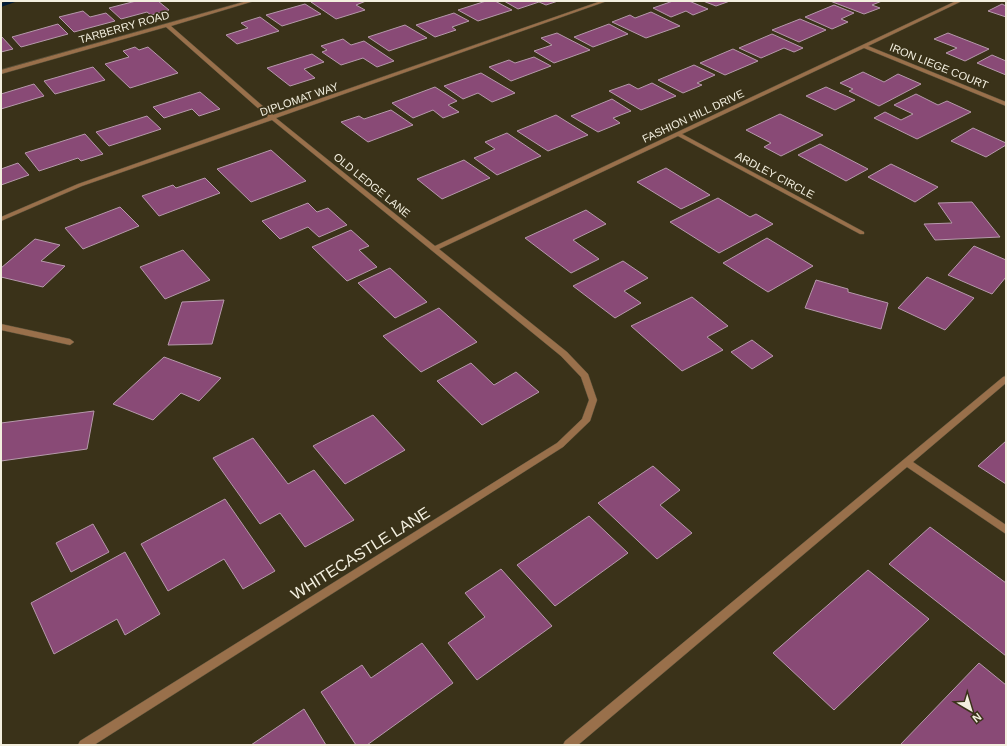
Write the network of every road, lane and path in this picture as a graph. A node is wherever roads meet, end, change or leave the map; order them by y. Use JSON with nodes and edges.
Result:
{"nodes":[{"id":1,"x":252,"y":1,"type":"edge"},
{"id":2,"x":605,"y":1,"type":"edge"},
{"id":3,"x":960,"y":1,"type":"edge"},
{"id":4,"x":167,"y":25,"type":"junction"},
{"id":5,"x":864,"y":46,"type":"junction"},
{"id":6,"x":1,"y":72,"type":"edge"},
{"id":7,"x":1006,"y":104,"type":"edge"},
{"id":8,"x":274,"y":119,"type":"junction"},
{"id":9,"x":678,"y":134,"type":"junction"},
{"id":10,"x":1,"y":219,"type":"edge"},
{"id":11,"x":862,"y":233,"type":"dead end"},
{"id":12,"x":434,"y":248,"type":"junction"},
{"id":13,"x":1,"y":327,"type":"edge"},
{"id":14,"x":70,"y":342,"type":"dead end"},
{"id":15,"x":567,"y":357,"type":"joint"},
{"id":16,"x":1006,"y":379,"type":"edge"},
{"id":17,"x":907,"y":462,"type":"junction"},
{"id":18,"x":1006,"y":530,"type":"edge"},
{"id":19,"x":84,"y":745,"type":"edge"},
{"id":20,"x":569,"y":745,"type":"edge"}],
"edges":[{"from":1,"to":4,"type":"street","name":"TARBERRY ROAD"},
{"from":2,"to":8,"type":"street","name":"DIPLOMAT WAY"},
{"from":3,"to":5,"type":"street","name":"FASHION HILL DRIVE"},
{"from":4,"to":6,"type":"street","name":"TARBERRY ROAD"},
{"from":4,"to":8,"type":"street","name":"OLD LEDGE LANE"},
{"from":5,"to":7,"type":"street","name":"IRON LIEGE COURT"},
{"from":5,"to":9,"type":"street","name":"FASHION HILL DRIVE"},
{"from":8,"to":10,"type":"street","name":"DIPLOMAT WAY"},
{"from":8,"to":12,"type":"street","name":"OLD LEDGE LANE"},
{"from":9,"to":11,"type":"street","name":"ARDLEY CIRCLE"},
{"from":9,"to":12,"type":"street","name":"FASHION HILL DRIVE"},
{"from":12,"to":15,"type":"street","name":"OLD LEDGE LANE"},
{"from":13,"to":14,"type":"street"},
{"from":15,"to":19,"type":"street","name":"WHITECASTLE LANE"},
{"from":16,"to":17,"type":"street"},
{"from":17,"to":18,"type":"street"},
{"from":17,"to":20,"type":"street"}]}
